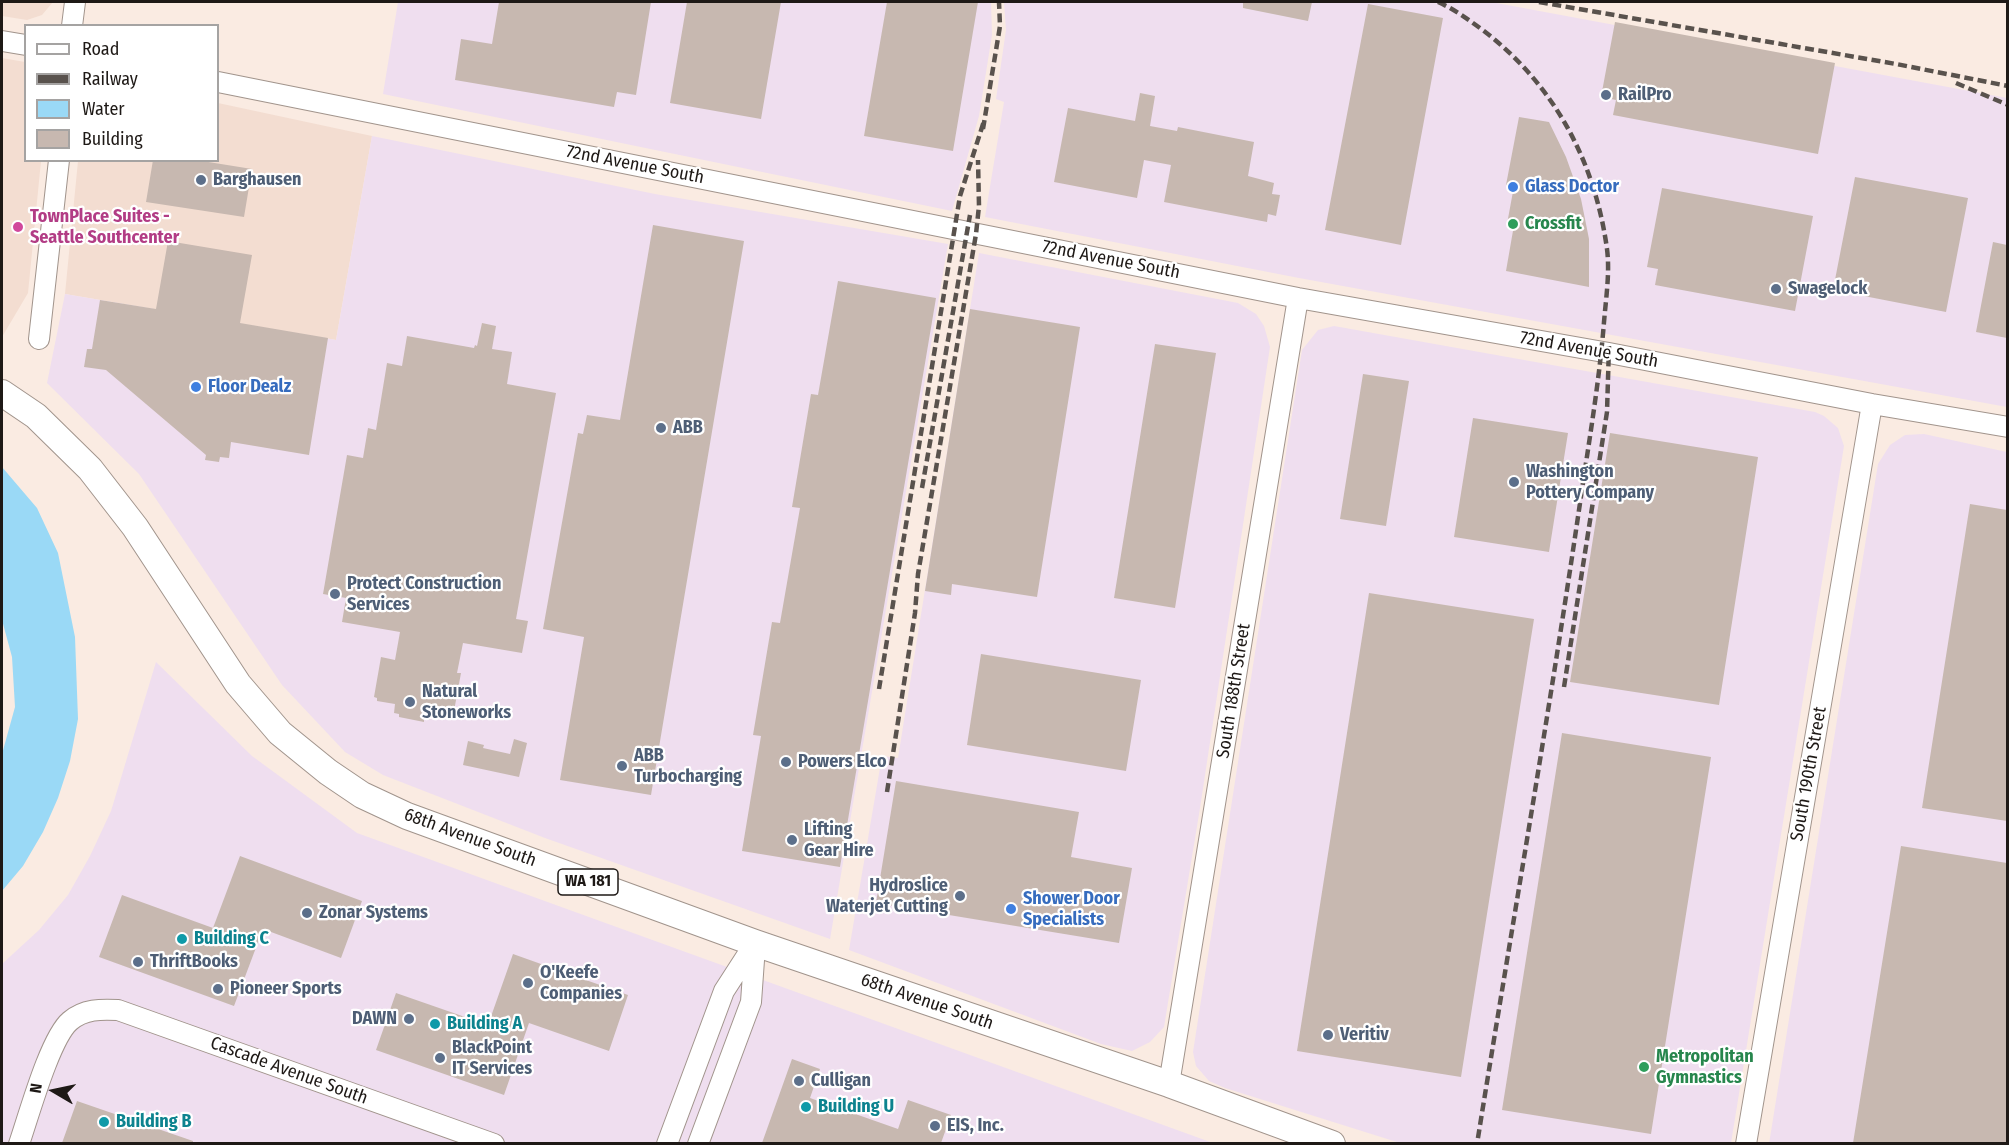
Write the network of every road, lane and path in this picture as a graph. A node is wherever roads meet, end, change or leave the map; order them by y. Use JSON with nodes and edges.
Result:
{"nodes":[{"id":1,"x":75,"y":2,"type":"edge"},
{"id":2,"x":72,"y":24,"type":"edge"},
{"id":3,"x":2,"y":41,"type":"edge"},
{"id":4,"x":24,"y":45,"type":"edge"},
{"id":5,"x":219,"y":82,"type":"edge"},
{"id":6,"x":59,"y":162,"type":"edge"},
{"id":7,"x":1298,"y":298,"type":"junction"},
{"id":8,"x":39,"y":339,"type":"dead end"},
{"id":9,"x":2,"y":393,"type":"edge"},
{"id":10,"x":1872,"y":404,"type":"junction"},
{"id":11,"x":2007,"y":427,"type":"edge"},
{"id":12,"x":755,"y":943,"type":"junction"},
{"id":13,"x":1169,"y":1084,"type":"junction"},
{"id":14,"x":19,"y":1143,"type":"edge"},
{"id":15,"x":494,"y":1143,"type":"edge"},
{"id":16,"x":667,"y":1143,"type":"edge"},
{"id":17,"x":698,"y":1143,"type":"edge"},
{"id":18,"x":1332,"y":1143,"type":"edge"},
{"id":19,"x":1746,"y":1143,"type":"edge"}],
"edges":[{"from":1,"to":2,"type":"street"},
{"from":3,"to":4,"type":"street"},
{"from":5,"to":7,"type":"street","name":"72nd Avenue South"},
{"from":6,"to":8,"type":"street"},
{"from":7,"to":10,"type":"street","name":"72nd Avenue South"},
{"from":7,"to":13,"type":"street","name":"South 188th Street"},
{"from":9,"to":12,"type":"main road","name":"68th Avenue South","number":"WA 181"},
{"from":10,"to":11,"type":"street","name":"72nd Avenue South"},
{"from":10,"to":19,"type":"street","name":"South 190th Street"},
{"from":12,"to":13,"type":"main road","name":"68th Avenue South","number":"WA 181"},
{"from":12,"to":16,"type":"street"},
{"from":12,"to":17,"type":"street"},
{"from":13,"to":18,"type":"main road","name":"68th Avenue South","number":"WA 181"},
{"from":14,"to":15,"type":"street","name":"Cascade Avenue South"}]}
